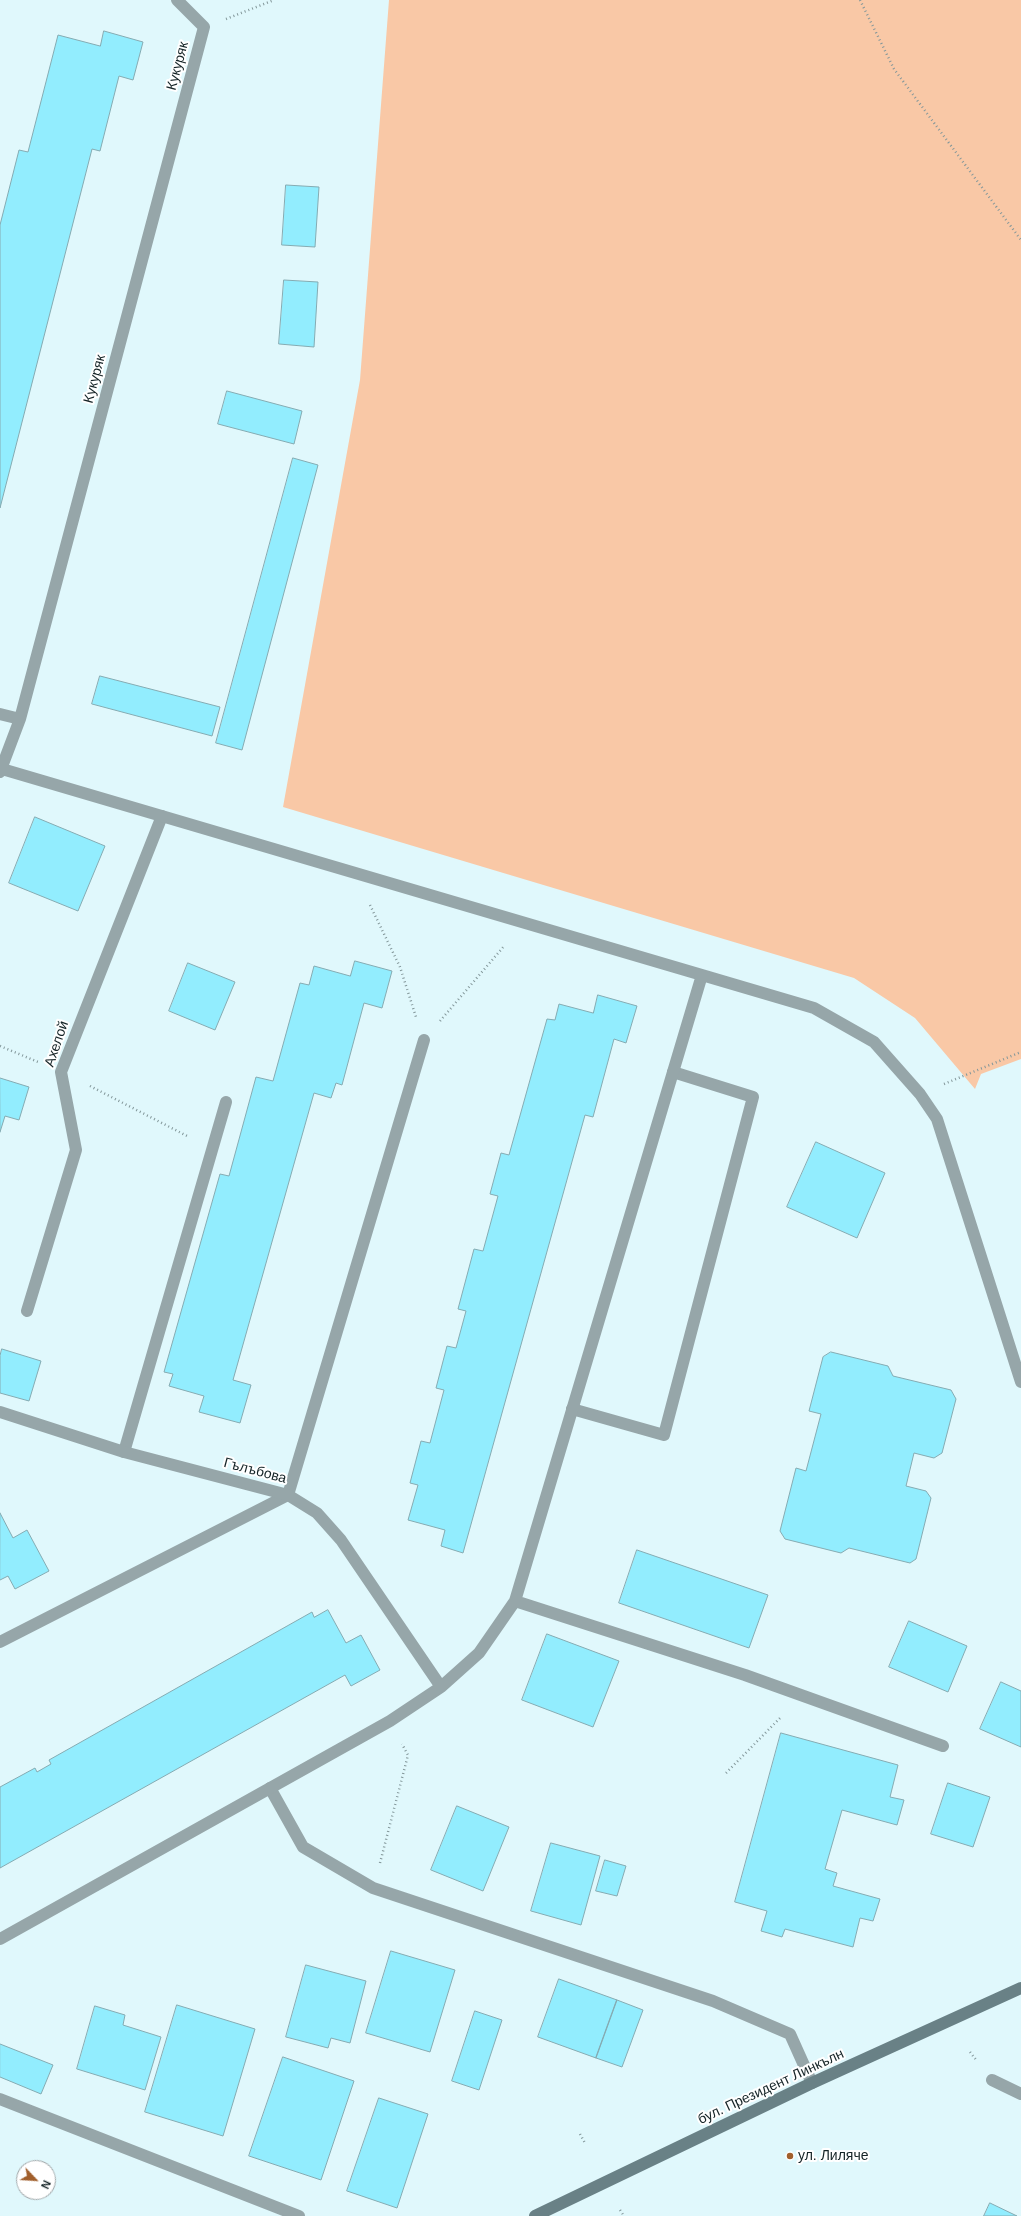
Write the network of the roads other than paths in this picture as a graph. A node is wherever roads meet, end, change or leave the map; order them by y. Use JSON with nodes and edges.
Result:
{"nodes":[{"id":1,"x":177,"y":0,"type":"edge"},
{"id":2,"x":0,"y":714,"type":"edge"},
{"id":3,"x":20,"y":719,"type":"junction"},
{"id":4,"x":1,"y":771,"type":"edge"},
{"id":5,"x":162,"y":816,"type":"junction"},
{"id":6,"x":702,"y":976,"type":"junction"},
{"id":7,"x":424,"y":1040,"type":"road end"},
{"id":8,"x":673,"y":1072,"type":"junction"},
{"id":9,"x":226,"y":1102,"type":"dead end"},
{"id":10,"x":26,"y":1311,"type":"dead end"},
{"id":11,"x":1021,"y":1382,"type":"edge"},
{"id":12,"x":572,"y":1409,"type":"junction"},
{"id":13,"x":0,"y":1412,"type":"edge"},
{"id":14,"x":124,"y":1452,"type":"junction"},
{"id":15,"x":288,"y":1495,"type":"junction"},
{"id":16,"x":515,"y":1600,"type":"junction"},
{"id":17,"x":0,"y":1642,"type":"edge"},
{"id":18,"x":442,"y":1688,"type":"junction"},
{"id":19,"x":943,"y":1746,"type":"dead end"},
{"id":20,"x":270,"y":1788,"type":"junction"},
{"id":21,"x":0,"y":1939,"type":"edge"},
{"id":22,"x":1021,"y":1988,"type":"edge"},
{"id":23,"x":992,"y":2080,"type":"dead end"},
{"id":24,"x":812,"y":2083,"type":"junction"},
{"id":25,"x":1021,"y":2094,"type":"edge"},
{"id":26,"x":0,"y":2099,"type":"edge"},
{"id":27,"x":299,"y":2216,"type":"edge"},
{"id":28,"x":534,"y":2216,"type":"edge"}],
"edges":[{"from":1,"to":3,"type":"street","name":"Кукуряк"},
{"from":2,"to":3,"type":"street"},
{"from":3,"to":4,"type":"street","name":"Кукуряк"},
{"from":4,"to":5,"type":"street"},
{"from":5,"to":6,"type":"street"},
{"from":5,"to":10,"type":"street","name":"Ахелой"},
{"from":6,"to":8,"type":"street"},
{"from":6,"to":11,"type":"street"},
{"from":7,"to":15,"type":"street"},
{"from":8,"to":12,"type":"street"},
{"from":8,"to":12,"type":"street"},
{"from":9,"to":14,"type":"street"},
{"from":12,"to":16,"type":"street"},
{"from":13,"to":14,"type":"street","name":"Гълъбова"},
{"from":14,"to":15,"type":"street","name":"Гълъбова"},
{"from":15,"to":17,"type":"street"},
{"from":15,"to":18,"type":"street","name":"Гълъбова"},
{"from":16,"to":18,"type":"street"},
{"from":16,"to":19,"type":"street"},
{"from":18,"to":20,"type":"street"},
{"from":20,"to":21,"type":"street"},
{"from":20,"to":24,"type":"street"},
{"from":22,"to":24,"type":"street","name":"бул. Президент Линкълн"},
{"from":23,"to":25,"type":"street"},
{"from":24,"to":28,"type":"street","name":"бул. Президент Линкълн"},
{"from":26,"to":27,"type":"street"}]}
